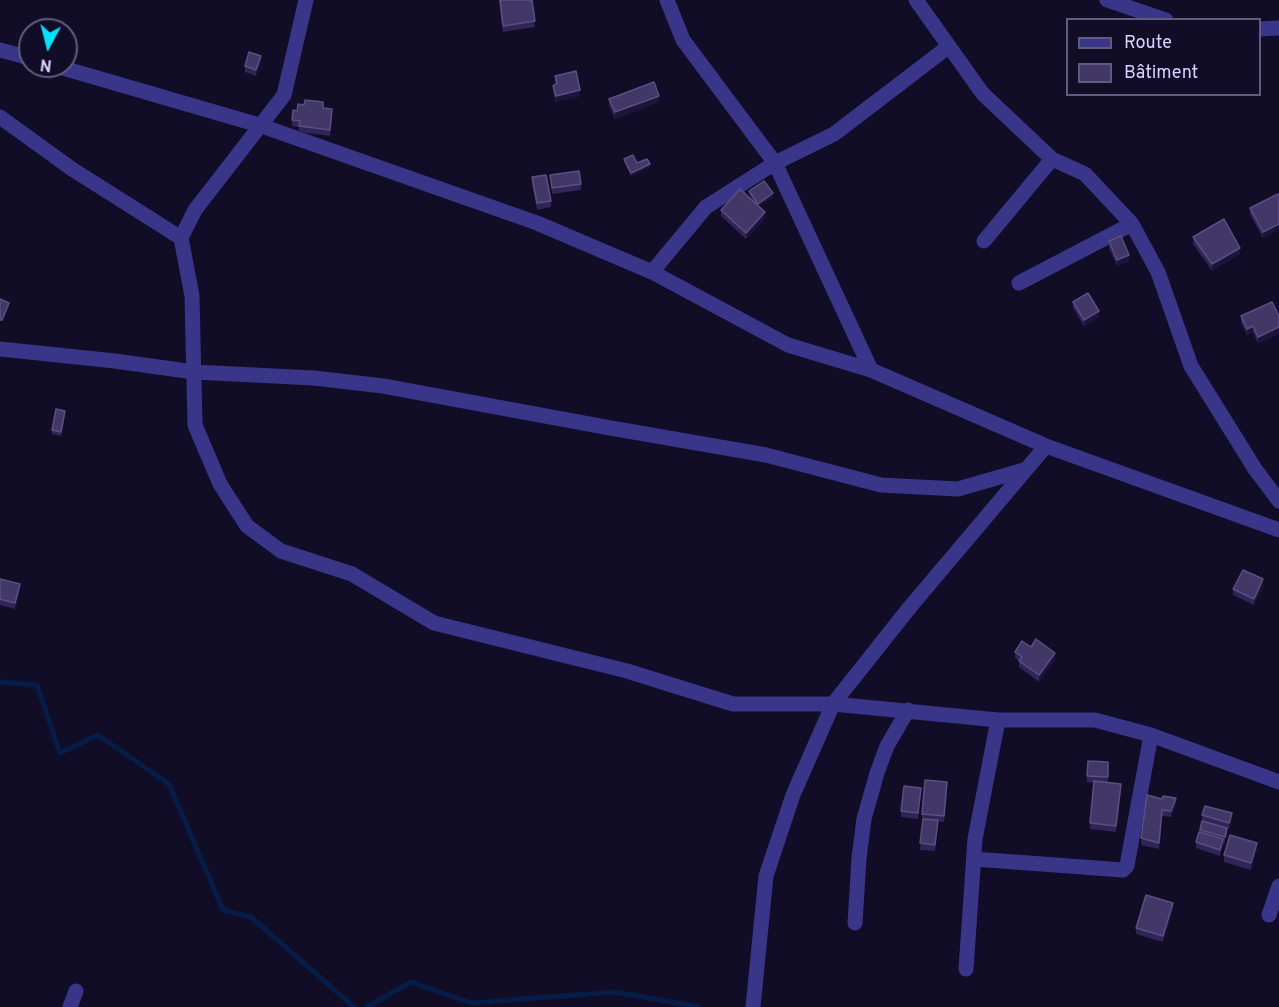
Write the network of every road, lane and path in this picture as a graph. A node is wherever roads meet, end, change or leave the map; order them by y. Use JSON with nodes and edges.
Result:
{"nodes":[{"id":1,"x":306,"y":0,"type":"edge"},
{"id":2,"x":668,"y":0,"type":"edge"},
{"id":3,"x":1107,"y":0,"type":"edge"},
{"id":4,"x":920,"y":1,"type":"edge"},
{"id":5,"x":1160,"y":18,"type":"edge"},
{"id":6,"x":1279,"y":28,"type":"edge"},
{"id":7,"x":1261,"y":29,"type":"edge"},
{"id":8,"x":948,"y":47,"type":"junction"},
{"id":9,"x":0,"y":50,"type":"edge"},
{"id":10,"x":18,"y":55,"type":"edge"},
{"id":11,"x":78,"y":72,"type":"edge"},
{"id":12,"x":0,"y":117,"type":"edge"},
{"id":13,"x":259,"y":125,"type":"junction"},
{"id":14,"x":1052,"y":159,"type":"junction"},
{"id":15,"x":776,"y":163,"type":"junction"},
{"id":16,"x":1132,"y":224,"type":"junction"},
{"id":17,"x":181,"y":238,"type":"junction"},
{"id":18,"x":984,"y":240,"type":"dead end"},
{"id":19,"x":651,"y":272,"type":"junction"},
{"id":20,"x":1019,"y":283,"type":"dead end"},
{"id":21,"x":0,"y":349,"type":"edge"},
{"id":22,"x":871,"y":370,"type":"junction"},
{"id":23,"x":194,"y":372,"type":"junction"},
{"id":24,"x":1046,"y":446,"type":"junction"},
{"id":25,"x":1024,"y":470,"type":"junction"},
{"id":26,"x":1279,"y":501,"type":"edge"},
{"id":27,"x":1279,"y":530,"type":"edge"},
{"id":28,"x":833,"y":704,"type":"junction"},
{"id":29,"x":908,"y":710,"type":"junction"},
{"id":30,"x":999,"y":720,"type":"junction"},
{"id":31,"x":1152,"y":735,"type":"junction"},
{"id":32,"x":1279,"y":782,"type":"edge"},
{"id":33,"x":974,"y":859,"type":"junction"},
{"id":34,"x":1279,"y":886,"type":"edge"},
{"id":35,"x":1269,"y":915,"type":"dead end"},
{"id":36,"x":855,"y":923,"type":"dead end"},
{"id":37,"x":966,"y":969,"type":"dead end"},
{"id":38,"x":76,"y":991,"type":"dead end"},
{"id":39,"x":70,"y":1007,"type":"edge"},
{"id":40,"x":753,"y":1007,"type":"edge"}],
"edges":[{"from":1,"to":13,"type":"street"},
{"from":2,"to":15,"type":"street"},
{"from":3,"to":5,"type":"street"},
{"from":4,"to":8,"type":"street"},
{"from":6,"to":7,"type":"street"},
{"from":8,"to":14,"type":"street"},
{"from":8,"to":15,"type":"street"},
{"from":9,"to":10,"type":"street"},
{"from":11,"to":13,"type":"street"},
{"from":12,"to":17,"type":"street"},
{"from":13,"to":17,"type":"street"},
{"from":13,"to":19,"type":"street"},
{"from":14,"to":16,"type":"street"},
{"from":14,"to":18,"type":"street"},
{"from":15,"to":19,"type":"street"},
{"from":15,"to":22,"type":"street"},
{"from":16,"to":20,"type":"street"},
{"from":16,"to":26,"type":"street"},
{"from":17,"to":23,"type":"street"},
{"from":19,"to":22,"type":"street"},
{"from":21,"to":23,"type":"street"},
{"from":22,"to":24,"type":"street"},
{"from":23,"to":25,"type":"street"},
{"from":23,"to":28,"type":"street"},
{"from":24,"to":25,"type":"street"},
{"from":24,"to":27,"type":"street"},
{"from":25,"to":28,"type":"street"},
{"from":28,"to":29,"type":"street"},
{"from":28,"to":40,"type":"street"},
{"from":29,"to":30,"type":"street"},
{"from":29,"to":36,"type":"street"},
{"from":30,"to":31,"type":"street"},
{"from":30,"to":33,"type":"street"},
{"from":31,"to":32,"type":"street"},
{"from":31,"to":33,"type":"street"},
{"from":33,"to":37,"type":"street"},
{"from":34,"to":35,"type":"street"},
{"from":38,"to":39,"type":"street"}]}
